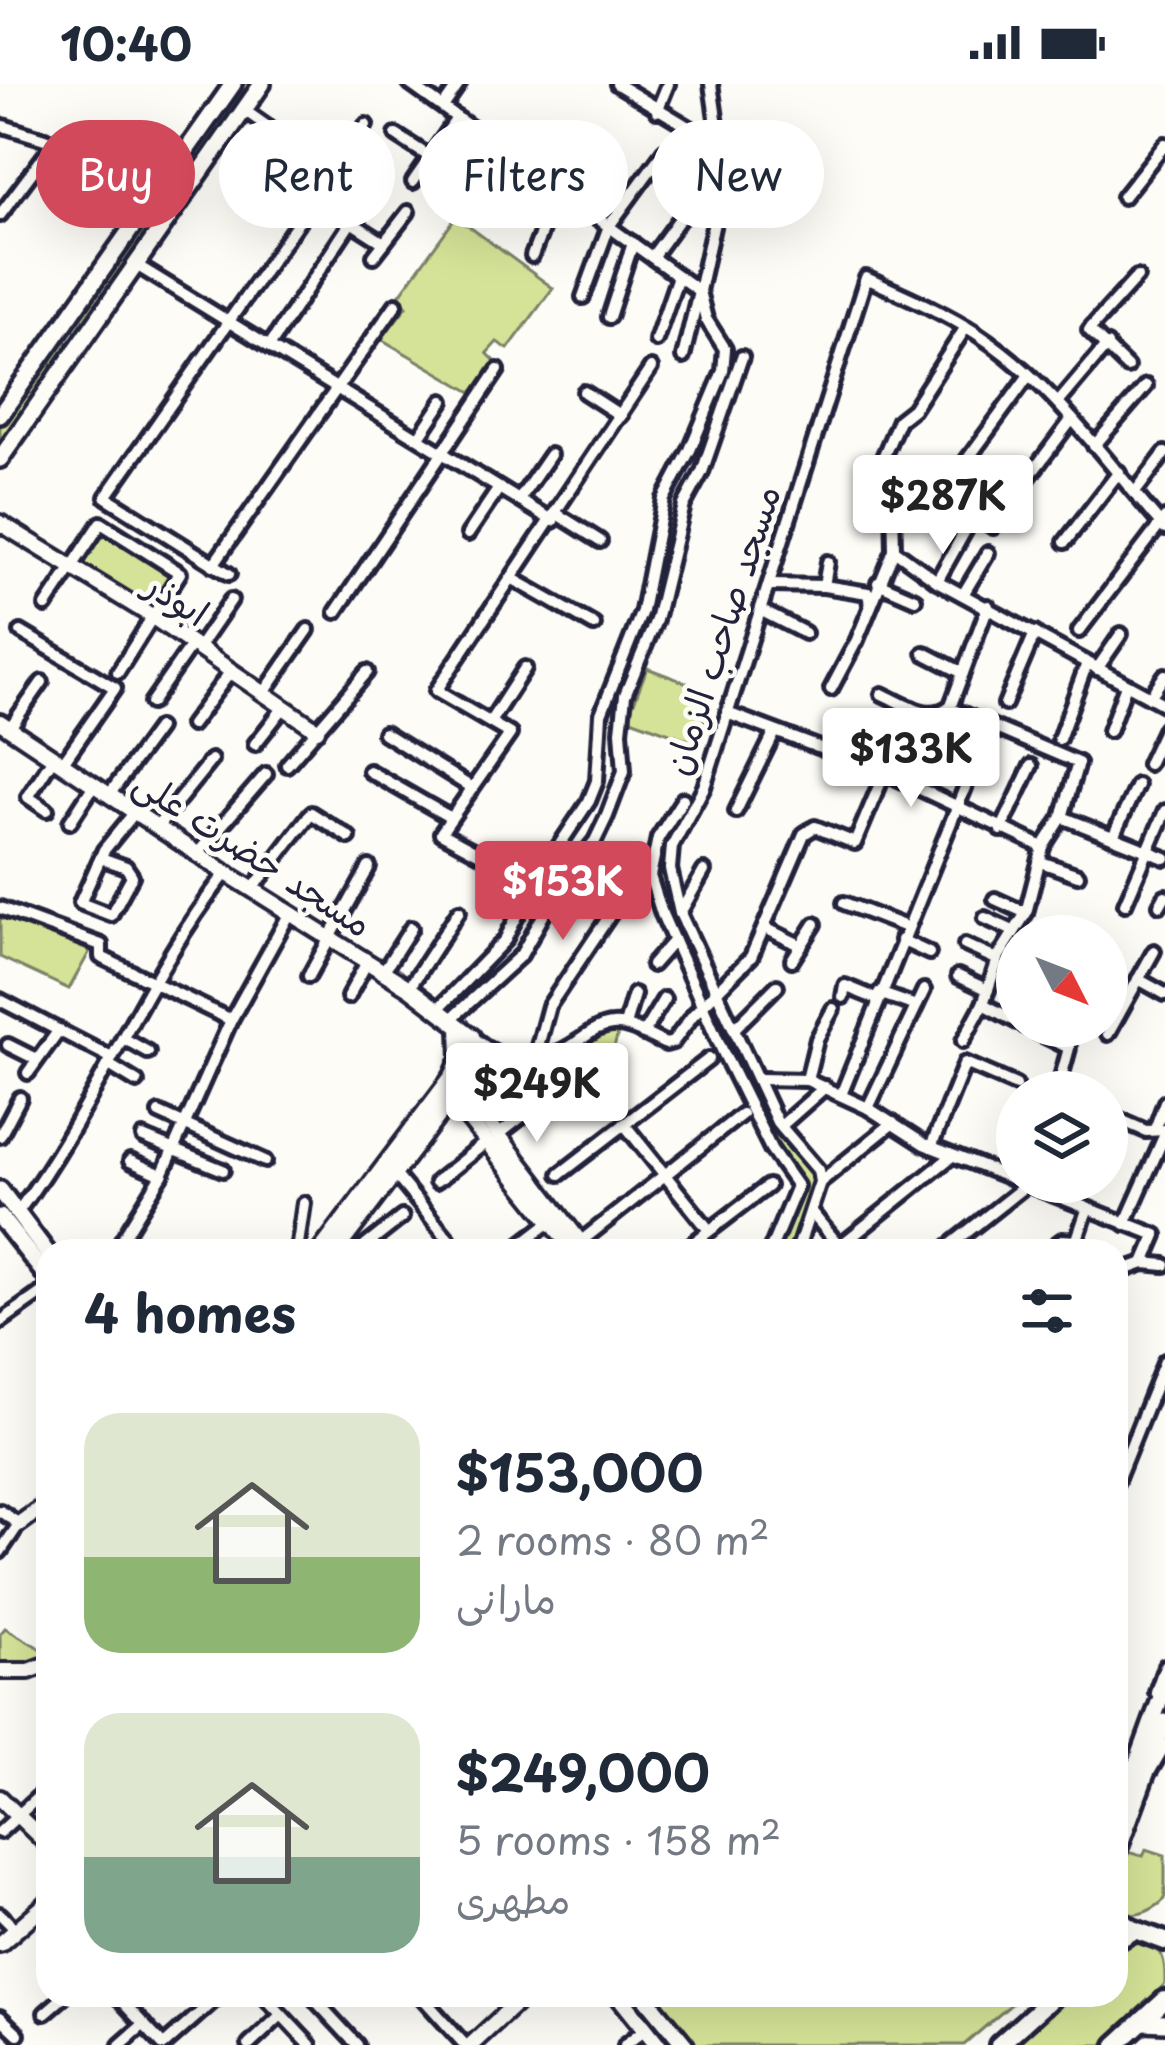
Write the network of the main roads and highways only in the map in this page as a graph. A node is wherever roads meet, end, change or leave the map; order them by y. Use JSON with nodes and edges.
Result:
{"nodes":[{"id":1,"x":233,"y":84,"type":"edge"},
{"id":2,"x":262,"y":84,"type":"edge"},
{"id":3,"x":60,"y":329,"type":"junction"},
{"id":4,"x":81,"y":342,"type":"junction"},
{"id":5,"x":0,"y":415,"type":"edge"},
{"id":6,"x":0,"y":459,"type":"edge"},
{"id":7,"x":0,"y":1190,"type":"edge"},
{"id":8,"x":9,"y":1215,"type":"edge"},
{"id":9,"x":36,"y":1242,"type":"edge"},
{"id":10,"x":36,"y":1259,"type":"edge"},
{"id":11,"x":1165,"y":1686,"type":"edge"},
{"id":12,"x":1165,"y":1722,"type":"edge"},
{"id":13,"x":1139,"y":1776,"type":"junction"},
{"id":14,"x":1128,"y":1798,"type":"edge"},
{"id":15,"x":1128,"y":1814,"type":"edge"},
{"id":16,"x":1165,"y":2000,"type":"edge"},
{"id":17,"x":628,"y":2007,"type":"edge"},
{"id":18,"x":654,"y":2007,"type":"edge"},
{"id":19,"x":1039,"y":2007,"type":"edge"},
{"id":20,"x":1143,"y":2022,"type":"junction"},
{"id":21,"x":1165,"y":2023,"type":"edge"},
{"id":22,"x":658,"y":2045,"type":"edge"},
{"id":23,"x":685,"y":2045,"type":"edge"},
{"id":24,"x":999,"y":2045,"type":"edge"},
{"id":25,"x":1117,"y":2045,"type":"edge"}],
"edges":[{"from":1,"to":3,"type":"main road"},
{"from":2,"to":4,"type":"main road"},
{"from":3,"to":4,"type":"main road"},
{"from":3,"to":5,"type":"main road"},
{"from":4,"to":6,"type":"main road"},
{"from":7,"to":8,"type":"main road"},
{"from":8,"to":9,"type":"main road"},
{"from":8,"to":10,"type":"main road"},
{"from":11,"to":13,"type":"main road"},
{"from":12,"to":13,"type":"main road"},
{"from":13,"to":14,"type":"main road"},
{"from":13,"to":15,"type":"main road"},
{"from":16,"to":20,"type":"main road"},
{"from":17,"to":22,"type":"main road"},
{"from":18,"to":23,"type":"main road"},
{"from":19,"to":24,"type":"main road"},
{"from":20,"to":21,"type":"main road"},
{"from":20,"to":25,"type":"main road"}]}
